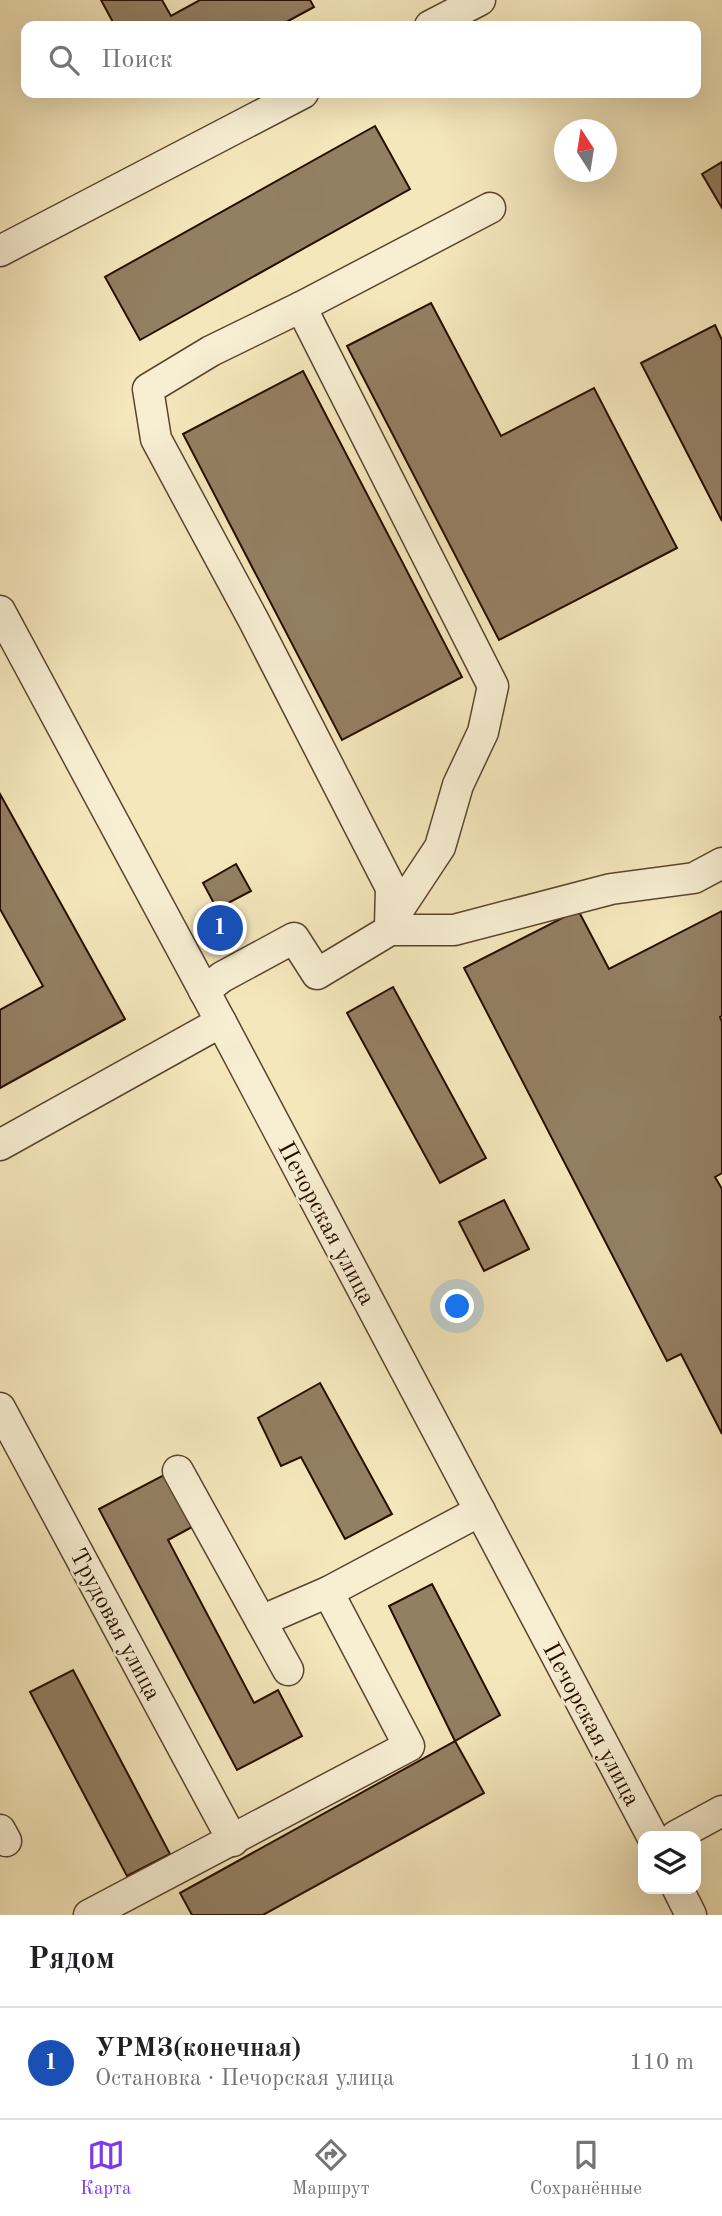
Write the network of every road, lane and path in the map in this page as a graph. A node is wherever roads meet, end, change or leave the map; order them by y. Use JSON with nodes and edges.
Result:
{"nodes":[{"id":1,"x":480,"y":0,"type":"edge"},
{"id":2,"x":440,"y":21,"type":"edge"},
{"id":3,"x":293,"y":98,"type":"edge"},
{"id":4,"x":490,"y":208,"type":"dead end"},
{"id":5,"x":0,"y":251,"type":"edge"},
{"id":6,"x":301,"y":307,"type":"junction"},
{"id":7,"x":3,"y":626,"type":"edge"},
{"id":8,"x":722,"y":863,"type":"edge"},
{"id":9,"x":390,"y":930,"type":"junction"},
{"id":10,"x":204,"y":991,"type":"junction"},
{"id":11,"x":221,"y":1022,"type":"junction"},
{"id":12,"x":0,"y":1145,"type":"edge"},
{"id":13,"x":0,"y":1408,"type":"edge"},
{"id":14,"x":178,"y":1471,"type":"dead end"},
{"id":15,"x":480,"y":1511,"type":"junction"},
{"id":16,"x":328,"y":1592,"type":"junction"},
{"id":17,"x":261,"y":1621,"type":"junction"},
{"id":18,"x":288,"y":1670,"type":"dead end"},
{"id":19,"x":722,"y":1811,"type":"edge"},
{"id":20,"x":649,"y":1831,"type":"edge"},
{"id":21,"x":685,"y":1831,"type":"edge"},
{"id":22,"x":233,"y":1841,"type":"junction"},
{"id":23,"x":680,"y":1894,"type":"edge"},
{"id":24,"x":89,"y":1915,"type":"edge"},
{"id":25,"x":691,"y":1915,"type":"edge"}],
"edges":[{"from":1,"to":2,"type":"street"},
{"from":3,"to":5,"type":"street"},
{"from":4,"to":6,"type":"street"},
{"from":6,"to":9,"type":"street"},
{"from":6,"to":9,"type":"street"},
{"from":7,"to":10,"type":"street","name":"Печорская улица"},
{"from":8,"to":9,"type":"street"},
{"from":9,"to":10,"type":"street"},
{"from":10,"to":11,"type":"street","name":"Печорская улица"},
{"from":11,"to":12,"type":"street"},
{"from":11,"to":15,"type":"street","name":"Печорская улица"},
{"from":13,"to":22,"type":"street","name":"Трудовая улица"},
{"from":14,"to":17,"type":"street"},
{"from":15,"to":16,"type":"street"},
{"from":15,"to":20,"type":"street","name":"Печорская улица"},
{"from":16,"to":17,"type":"street"},
{"from":16,"to":22,"type":"street"},
{"from":17,"to":18,"type":"street"},
{"from":19,"to":21,"type":"street"},
{"from":22,"to":24,"type":"street"},
{"from":23,"to":25,"type":"street"}]}
